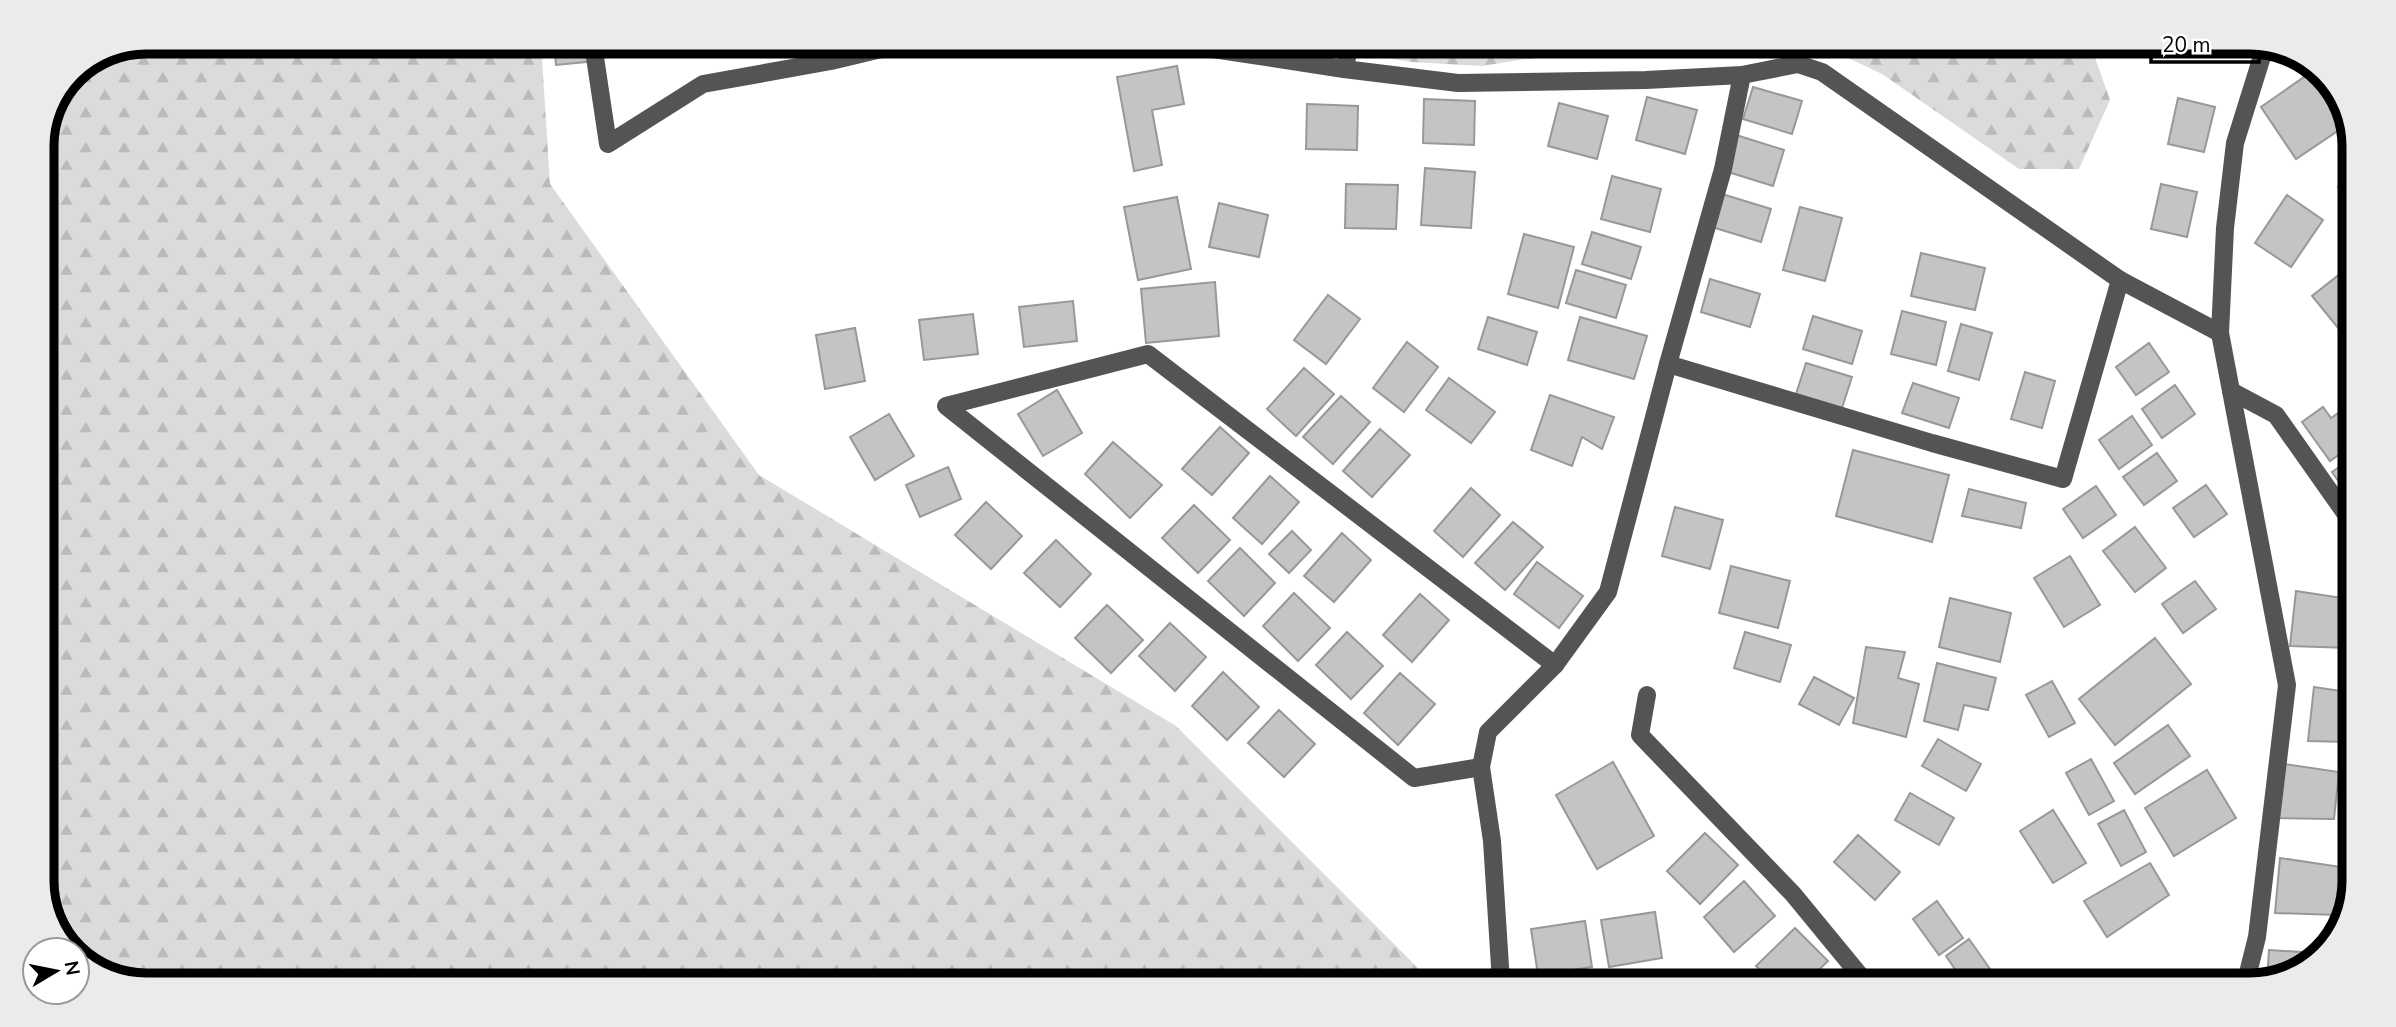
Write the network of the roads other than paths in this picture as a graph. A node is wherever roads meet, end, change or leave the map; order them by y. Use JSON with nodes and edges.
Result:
{"nodes":[{"id":1,"x":594,"y":54,"type":"edge"},
{"id":2,"x":860,"y":54,"type":"edge"},
{"id":3,"x":1252,"y":54,"type":"edge"},
{"id":4,"x":1348,"y":54,"type":"edge"},
{"id":5,"x":2262,"y":55,"type":"edge"},
{"id":6,"x":1344,"y":69,"type":"junction"},
{"id":7,"x":1742,"y":75,"type":"junction"},
{"id":8,"x":2120,"y":280,"type":"junction"},
{"id":9,"x":2220,"y":333,"type":"junction"},
{"id":10,"x":1668,"y":364,"type":"junction"},
{"id":11,"x":2231,"y":391,"type":"junction"},
{"id":12,"x":2342,"y":509,"type":"edge"},
{"id":13,"x":1555,"y":665,"type":"junction"},
{"id":14,"x":1647,"y":695,"type":"dead end"},
{"id":15,"x":1481,"y":767,"type":"junction"},
{"id":16,"x":1500,"y":973,"type":"edge"},
{"id":17,"x":1858,"y":973,"type":"edge"},
{"id":18,"x":2248,"y":973,"type":"edge"}],
"edges":[{"from":1,"to":2,"type":"street"},
{"from":3,"to":6,"type":"street"},
{"from":4,"to":6,"type":"street"},
{"from":5,"to":9,"type":"street"},
{"from":6,"to":7,"type":"street"},
{"from":7,"to":8,"type":"street"},
{"from":7,"to":10,"type":"street"},
{"from":8,"to":9,"type":"street"},
{"from":8,"to":10,"type":"street"},
{"from":9,"to":11,"type":"street"},
{"from":10,"to":13,"type":"street"},
{"from":11,"to":12,"type":"street"},
{"from":11,"to":18,"type":"street"},
{"from":13,"to":15,"type":"street"},
{"from":13,"to":15,"type":"street"},
{"from":14,"to":17,"type":"street"},
{"from":15,"to":16,"type":"street"}]}
